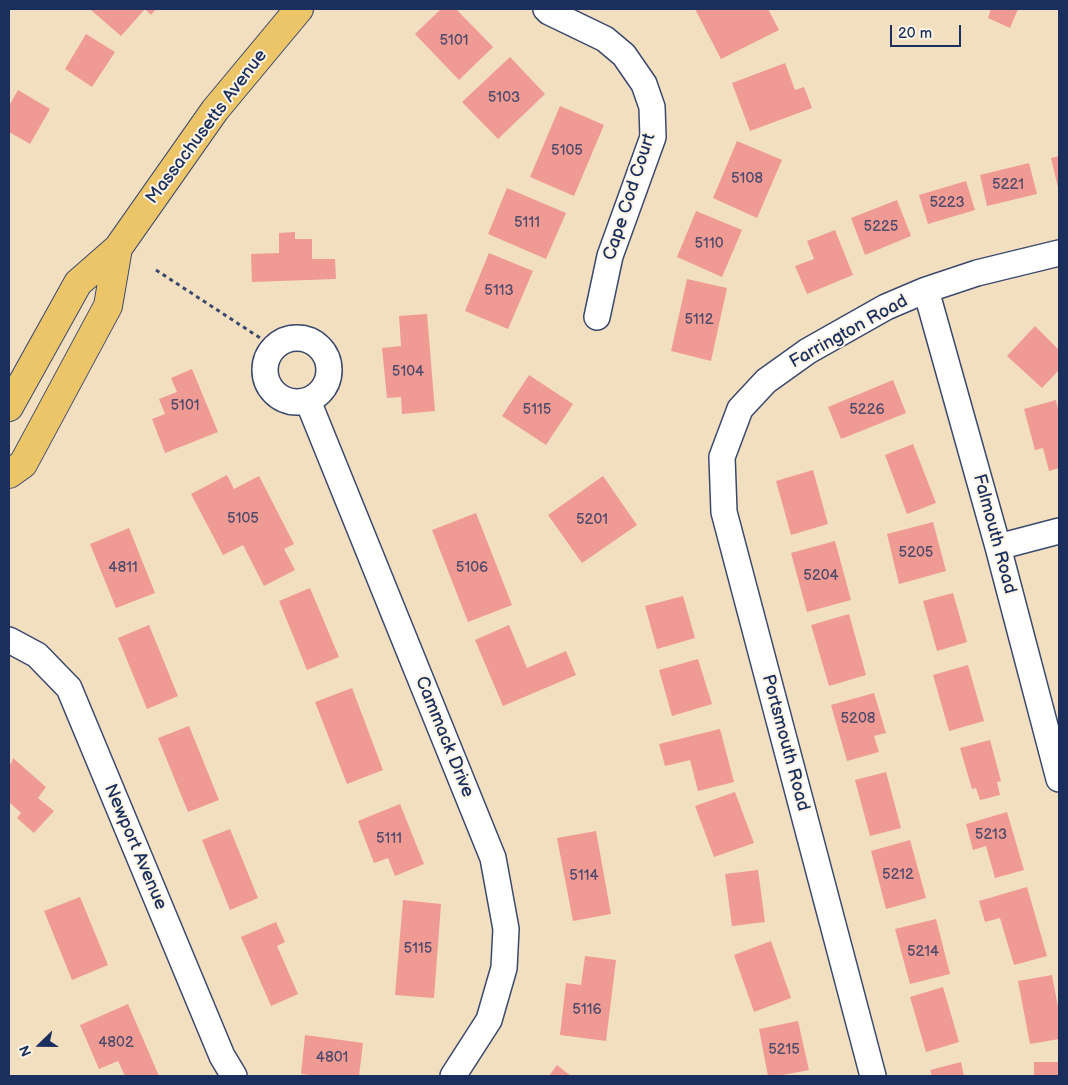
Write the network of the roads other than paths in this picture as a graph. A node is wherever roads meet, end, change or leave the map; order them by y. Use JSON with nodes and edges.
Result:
{"nodes":[{"id":1,"x":299,"y":9,"type":"edge"},
{"id":2,"x":546,"y":9,"type":"edge"},
{"id":3,"x":118,"y":248,"type":"junction"},
{"id":4,"x":1059,"y":253,"type":"edge"},
{"id":5,"x":926,"y":290,"type":"junction"},
{"id":6,"x":597,"y":317,"type":"dead end"},
{"id":7,"x":308,"y":401,"type":"junction"},
{"id":8,"x":9,"y":407,"type":"edge"},
{"id":9,"x":740,"y":409,"type":"joint"},
{"id":10,"x":9,"y":474,"type":"edge"},
{"id":11,"x":1059,"y":531,"type":"edge"},
{"id":12,"x":998,"y":547,"type":"junction"},
{"id":13,"x":9,"y":640,"type":"edge"},
{"id":14,"x":1059,"y":779,"type":"edge"},
{"id":15,"x":234,"y":1076,"type":"edge"},
{"id":16,"x":453,"y":1076,"type":"edge"},
{"id":17,"x":873,"y":1076,"type":"edge"}],
"edges":[{"from":1,"to":3,"type":"main road","name":"Massachusetts Avenue"},
{"from":2,"to":6,"type":"street","name":"Cape Cod Court"},
{"from":3,"to":8,"type":"main road","name":"Massachusetts Avenue"},
{"from":3,"to":10,"type":"main road","name":"Massachusetts Avenue"},
{"from":4,"to":5,"type":"street","name":"Farrington Road"},
{"from":5,"to":9,"type":"street","name":"Farrington Road"},
{"from":5,"to":12,"type":"street","name":"Falmouth Road"},
{"from":7,"to":7,"type":"street"},
{"from":7,"to":16,"type":"street","name":"Cammack Drive"},
{"from":9,"to":17,"type":"street","name":"Portsmouth Road"},
{"from":11,"to":12,"type":"street"},
{"from":12,"to":14,"type":"street","name":"Falmouth Road"},
{"from":13,"to":15,"type":"street","name":"Newport Avenue"}]}
